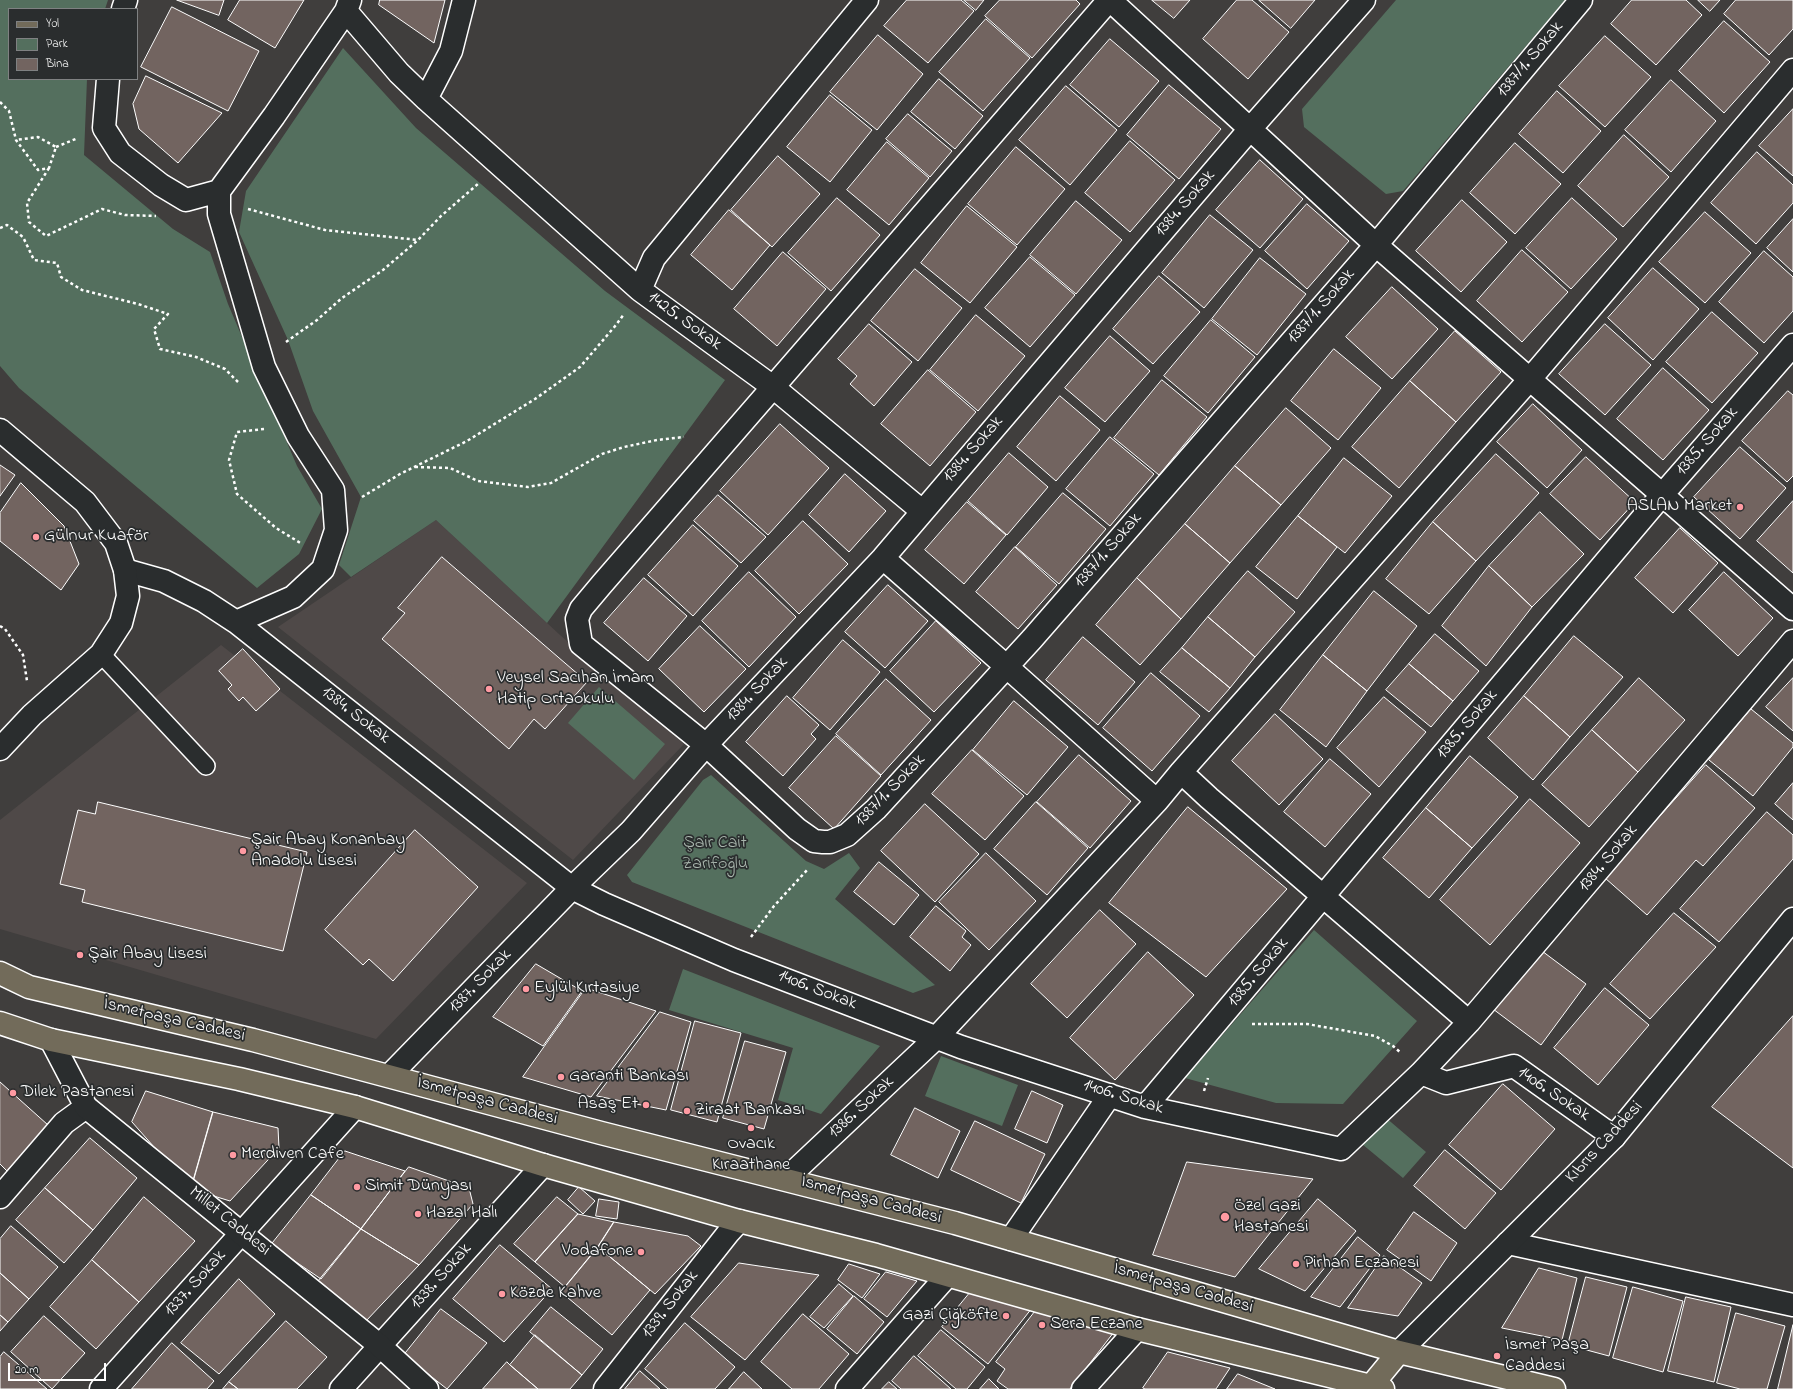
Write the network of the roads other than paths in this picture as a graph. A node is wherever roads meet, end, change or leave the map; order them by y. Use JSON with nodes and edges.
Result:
{"nodes":[{"id":1,"x":464,"y":0,"type":"edge"},
{"id":2,"x":867,"y":0,"type":"edge"},
{"id":3,"x":1110,"y":0,"type":"edge"},
{"id":4,"x":1364,"y":0,"type":"edge"},
{"id":5,"x":1581,"y":0,"type":"edge"},
{"id":6,"x":348,"y":6,"type":"edge"},
{"id":7,"x":1793,"y":70,"type":"edge"},
{"id":8,"x":108,"y":80,"type":"edge"},
{"id":9,"x":426,"y":100,"type":"junction"},
{"id":10,"x":1250,"y":129,"type":"junction"},
{"id":11,"x":219,"y":191,"type":"junction"},
{"id":12,"x":1376,"y":245,"type":"junction"},
{"id":13,"x":640,"y":290,"type":"junction"},
{"id":14,"x":1793,"y":345,"type":"edge"},
{"id":15,"x":1530,"y":380,"type":"junction"},
{"id":16,"x":773,"y":387,"type":"junction"},
{"id":17,"x":0,"y":430,"type":"edge"},
{"id":18,"x":1662,"y":495,"type":"junction"},
{"id":19,"x":922,"y":511,"type":"junction"},
{"id":20,"x":882,"y":558,"type":"junction"},
{"id":21,"x":125,"y":570,"type":"junction"},
{"id":22,"x":1793,"y":609,"type":"edge"},
{"id":23,"x":236,"y":622,"type":"junction"},
{"id":24,"x":1793,"y":641,"type":"edge"},
{"id":25,"x":101,"y":654,"type":"junction"},
{"id":26,"x":1006,"y":666,"type":"junction"},
{"id":27,"x":32,"y":715,"type":"junction"},
{"id":28,"x":0,"y":727,"type":"edge"},
{"id":29,"x":706,"y":745,"type":"junction"},
{"id":30,"x":0,"y":749,"type":"edge"},
{"id":31,"x":206,"y":766,"type":"dead end"},
{"id":32,"x":1181,"y":772,"type":"junction"},
{"id":33,"x":1156,"y":801,"type":"junction"},
{"id":34,"x":572,"y":888,"type":"junction"},
{"id":35,"x":1324,"y":897,"type":"junction"},
{"id":36,"x":604,"y":904,"type":"joint"},
{"id":37,"x":1793,"y":919,"type":"edge"},
{"id":38,"x":0,"y":973,"type":"edge"},
{"id":39,"x":1470,"y":1022,"type":"junction"},
{"id":40,"x":0,"y":1023,"type":"edge"},
{"id":41,"x":937,"y":1037,"type":"junction"},
{"id":42,"x":51,"y":1040,"type":"junction"},
{"id":43,"x":1421,"y":1073,"type":"junction"},
{"id":44,"x":390,"y":1075,"type":"junction"},
{"id":45,"x":1110,"y":1096,"type":"junction"},
{"id":46,"x":86,"y":1107,"type":"junction"},
{"id":47,"x":355,"y":1107,"type":"junction"},
{"id":48,"x":1144,"y":1107,"type":"junction"},
{"id":49,"x":1614,"y":1137,"type":"junction"},
{"id":50,"x":544,"y":1165,"type":"junction"},
{"id":51,"x":786,"y":1179,"type":"junction"},
{"id":52,"x":0,"y":1197,"type":"edge"},
{"id":53,"x":739,"y":1221,"type":"junction"},
{"id":54,"x":242,"y":1233,"type":"junction"},
{"id":55,"x":1011,"y":1239,"type":"junction"},
{"id":56,"x":1508,"y":1243,"type":"junction"},
{"id":57,"x":947,"y":1276,"type":"junction"},
{"id":58,"x":1793,"y":1305,"type":"edge"},
{"id":59,"x":1137,"y":1330,"type":"junction"},
{"id":60,"x":379,"y":1345,"type":"junction"},
{"id":61,"x":1399,"y":1352,"type":"junction"},
{"id":62,"x":1374,"y":1388,"type":"edge"},
{"id":63,"x":101,"y":1389,"type":"edge"},
{"id":64,"x":341,"y":1389,"type":"edge"},
{"id":65,"x":427,"y":1389,"type":"edge"},
{"id":66,"x":605,"y":1389,"type":"edge"},
{"id":67,"x":847,"y":1389,"type":"edge"},
{"id":68,"x":1083,"y":1389,"type":"edge"},
{"id":69,"x":1554,"y":1389,"type":"edge"}],
"edges":[{"from":1,"to":9,"type":"street"},
{"from":2,"to":13,"type":"street","name":"1425. Sokak"},
{"from":3,"to":10,"type":"street"},
{"from":3,"to":16,"type":"street"},
{"from":4,"to":10,"type":"street","name":"1384. Sokak"},
{"from":5,"to":12,"type":"street","name":"1387/1. Sokak"},
{"from":6,"to":9,"type":"street"},
{"from":6,"to":11,"type":"street"},
{"from":7,"to":15,"type":"street","name":"1386. Sokak"},
{"from":8,"to":11,"type":"street"},
{"from":9,"to":13,"type":"street"},
{"from":10,"to":12,"type":"street"},
{"from":10,"to":19,"type":"street","name":"1384. Sokak"},
{"from":11,"to":23,"type":"street"},
{"from":12,"to":15,"type":"street"},
{"from":12,"to":26,"type":"street","name":"1387/1. Sokak"},
{"from":13,"to":16,"type":"street","name":"1425. Sokak"},
{"from":14,"to":18,"type":"street","name":"1385. Sokak"},
{"from":15,"to":18,"type":"street"},
{"from":15,"to":32,"type":"street","name":"1386. Sokak"},
{"from":16,"to":19,"type":"street","name":"1425. Sokak"},
{"from":16,"to":29,"type":"street"},
{"from":17,"to":21,"type":"street"},
{"from":18,"to":22,"type":"street"},
{"from":18,"to":35,"type":"street","name":"1385. Sokak"},
{"from":19,"to":20,"type":"street","name":"1384. Sokak"},
{"from":20,"to":26,"type":"street"},
{"from":20,"to":29,"type":"street","name":"1384. Sokak"},
{"from":21,"to":23,"type":"street","name":"1384. Sokak"},
{"from":21,"to":25,"type":"street"},
{"from":23,"to":34,"type":"street","name":"1384. Sokak"},
{"from":24,"to":39,"type":"street","name":"1384. Sokak"},
{"from":25,"to":27,"type":"street"},
{"from":25,"to":31,"type":"lane"},
{"from":26,"to":29,"type":"street","name":"1387/1. Sokak"},
{"from":26,"to":33,"type":"street"},
{"from":27,"to":28,"type":"street"},
{"from":27,"to":30,"type":"street"},
{"from":29,"to":34,"type":"street","name":"1384. Sokak"},
{"from":32,"to":33,"type":"street","name":"1386. Sokak"},
{"from":32,"to":35,"type":"street"},
{"from":33,"to":41,"type":"street","name":"1386. Sokak"},
{"from":34,"to":36,"type":"street","name":"1384. Sokak"},
{"from":34,"to":44,"type":"street","name":"1387. Sokak"},
{"from":35,"to":39,"type":"street"},
{"from":35,"to":48,"type":"street","name":"1385. Sokak"},
{"from":36,"to":41,"type":"street","name":"1406. Sokak"},
{"from":37,"to":49,"type":"street","name":"Kıbrıs Caddesi"},
{"from":38,"to":44,"type":"main road","name":"İsmetpaşa Caddesi"},
{"from":39,"to":43,"type":"street","name":"1384. Sokak"},
{"from":40,"to":42,"type":"main road"},
{"from":41,"to":45,"type":"street","name":"1406. Sokak"},
{"from":41,"to":51,"type":"street","name":"1386. Sokak"},
{"from":42,"to":46,"type":"street","name":"Millet Caddesi"},
{"from":42,"to":47,"type":"main road"},
{"from":43,"to":48,"type":"street","name":"1406. Sokak"},
{"from":43,"to":49,"type":"street","name":"1406. Sokak"},
{"from":44,"to":51,"type":"main road","name":"İsmetpaşa Caddesi"},
{"from":45,"to":48,"type":"street","name":"1406. Sokak"},
{"from":45,"to":55,"type":"street"},
{"from":46,"to":52,"type":"street"},
{"from":46,"to":54,"type":"street","name":"Millet Caddesi"},
{"from":47,"to":50,"type":"main road"},
{"from":47,"to":54,"type":"street","name":"1337. Sokak"},
{"from":49,"to":56,"type":"street","name":"Kıbrıs Caddesi"},
{"from":50,"to":53,"type":"main road"},
{"from":50,"to":60,"type":"street","name":"1338. Sokak"},
{"from":51,"to":55,"type":"main road","name":"İsmetpaşa Caddesi"},
{"from":53,"to":57,"type":"main road"},
{"from":53,"to":66,"type":"street","name":"1339. Sokak"},
{"from":54,"to":60,"type":"street","name":"Millet Caddesi"},
{"from":54,"to":63,"type":"street","name":"1337. Sokak"},
{"from":55,"to":61,"type":"main road","name":"İsmetpaşa Caddesi"},
{"from":56,"to":58,"type":"street"},
{"from":56,"to":61,"type":"street","name":"Kıbrıs Caddesi"},
{"from":57,"to":59,"type":"main road"},
{"from":57,"to":67,"type":"street"},
{"from":59,"to":62,"type":"main road"},
{"from":59,"to":68,"type":"street"},
{"from":60,"to":64,"type":"street","name":"1338. Sokak"},
{"from":60,"to":65,"type":"street","name":"Millet Caddesi"},
{"from":61,"to":62,"type":"main road"},
{"from":61,"to":69,"type":"main road","name":"İsmetpaşa Caddesi"}]}
